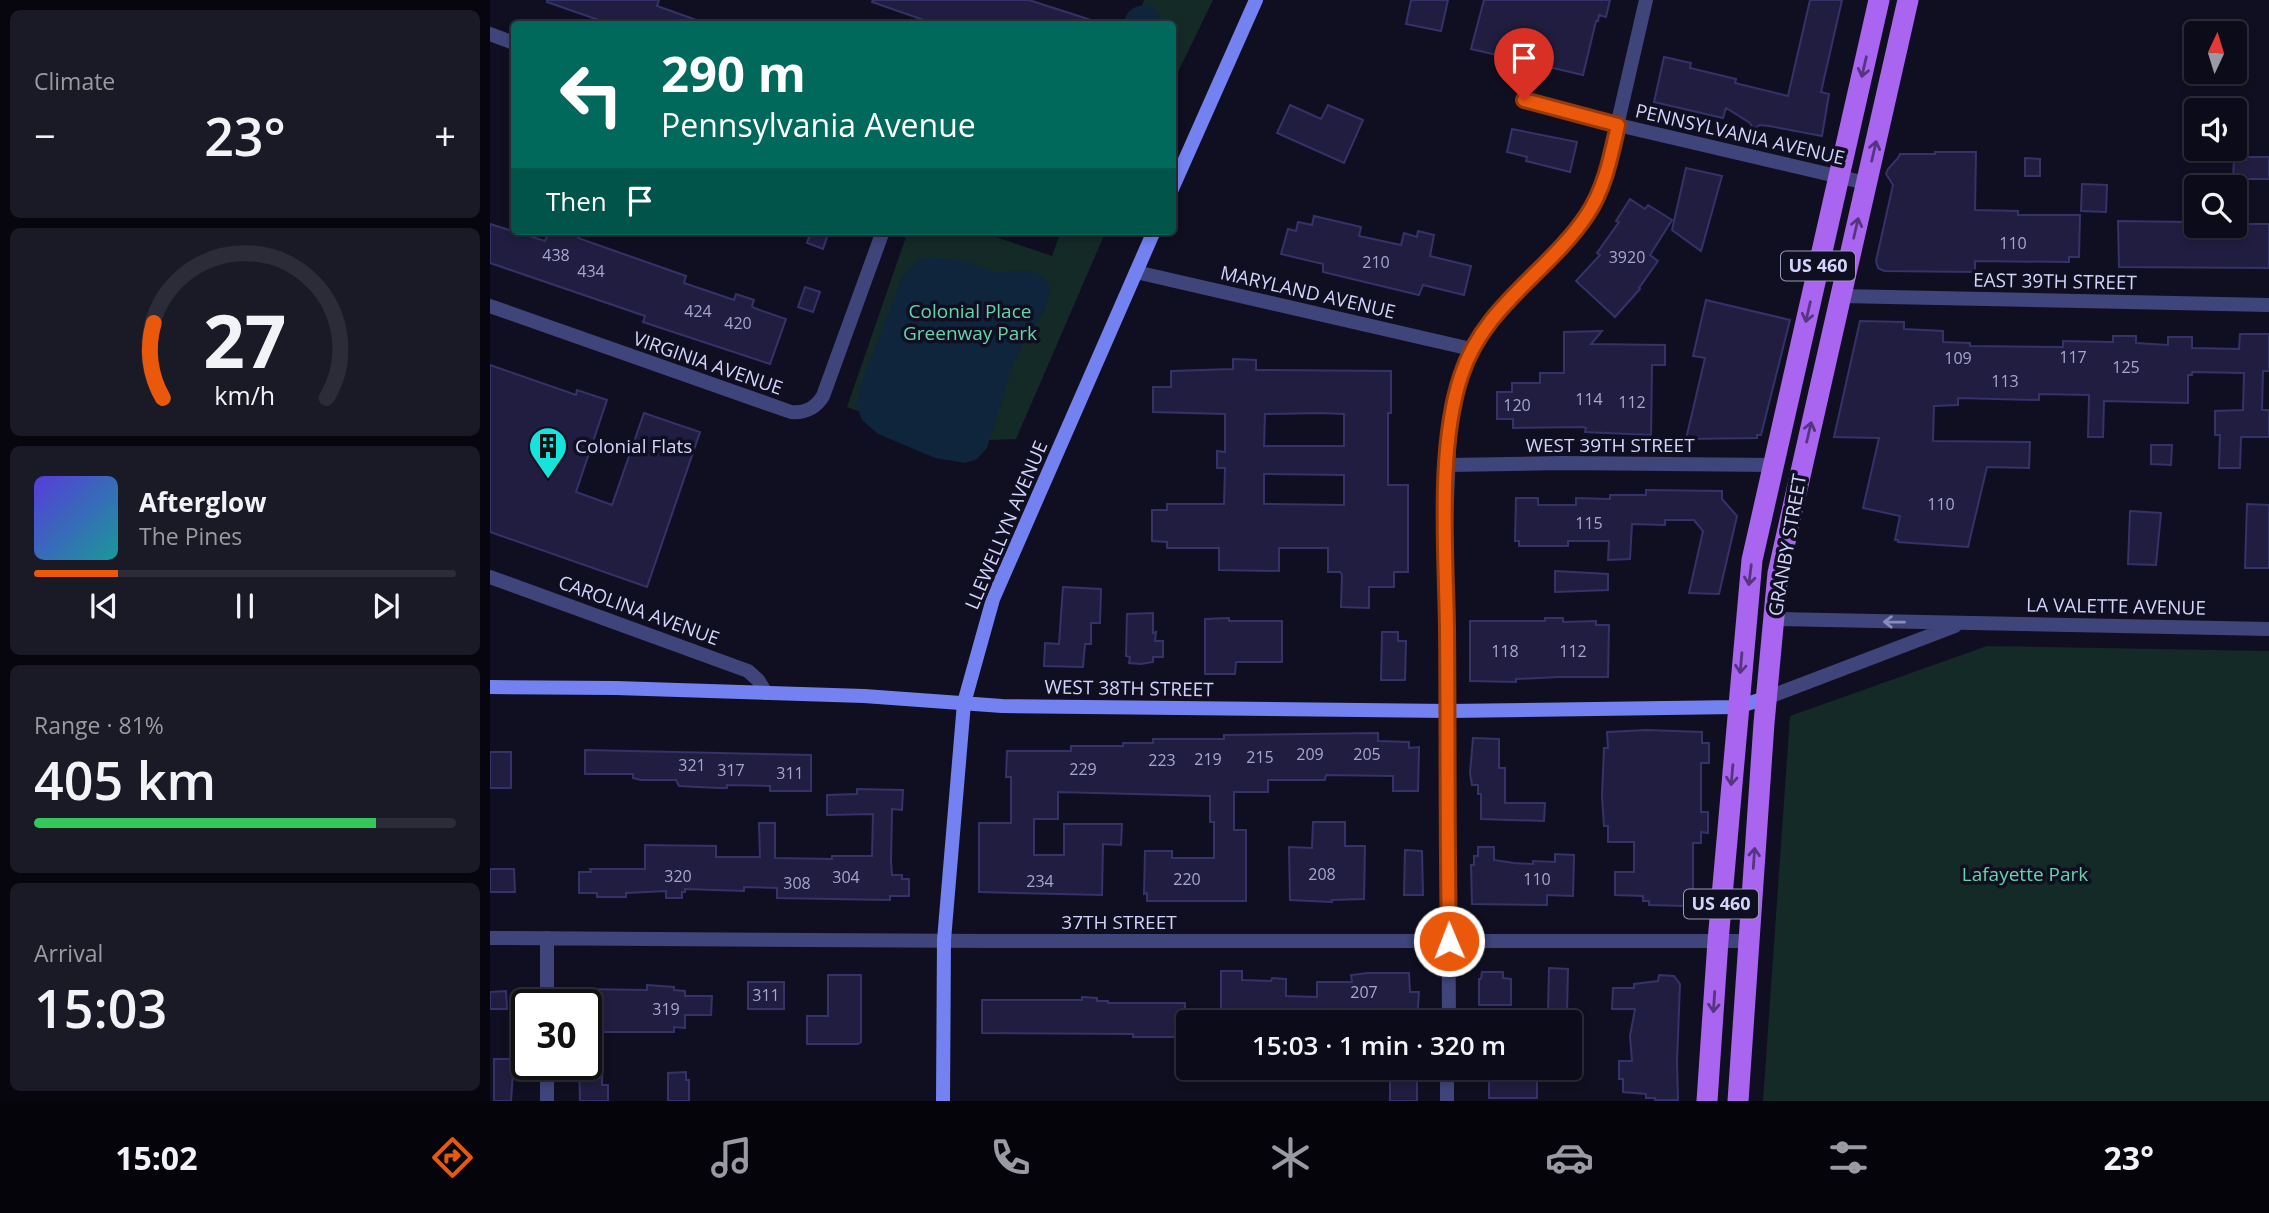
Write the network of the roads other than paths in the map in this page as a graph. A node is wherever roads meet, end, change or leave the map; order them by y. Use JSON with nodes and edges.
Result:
{"nodes":[{"id":1,"x":1256,"y":0,"type":"edge"},
{"id":2,"x":1646,"y":0,"type":"edge"},
{"id":3,"x":1879,"y":0,"type":"edge"},
{"id":4,"x":1908,"y":0,"type":"edge"},
{"id":5,"x":490,"y":34,"type":"edge"},
{"id":6,"x":511,"y":42,"type":"edge"},
{"id":7,"x":1524,"y":100,"type":"dead end"},
{"id":8,"x":1618,"y":125,"type":"junction"},
{"id":9,"x":1839,"y":177,"type":"junction"},
{"id":10,"x":1176,"y":180,"type":"edge"},
{"id":11,"x":1866,"y":183,"type":"junction"},
{"id":12,"x":882,"y":235,"type":"edge"},
{"id":13,"x":1152,"y":235,"type":"edge"},
{"id":14,"x":1136,"y":272,"type":"junction"},
{"id":15,"x":1840,"y":296,"type":"junction"},
{"id":16,"x":2269,"y":305,"type":"edge"},
{"id":17,"x":490,"y":306,"type":"edge"},
{"id":18,"x":1471,"y":349,"type":"junction"},
{"id":19,"x":1773,"y":465,"type":"junction"},
{"id":20,"x":1447,"y":466,"type":"junction"},
{"id":21,"x":490,"y":577,"type":"edge"},
{"id":22,"x":1773,"y":619,"type":"junction"},
{"id":23,"x":1963,"y":623,"type":"junction"},
{"id":24,"x":2269,"y":629,"type":"edge"},
{"id":25,"x":490,"y":687,"type":"edge"},
{"id":26,"x":766,"y":693,"type":"junction"},
{"id":27,"x":1766,"y":698,"type":"junction"},
{"id":28,"x":964,"y":703,"type":"junction"},
{"id":29,"x":1737,"y":707,"type":"junction"},
{"id":30,"x":1448,"y":711,"type":"junction"},
{"id":31,"x":490,"y":938,"type":"edge"},
{"id":32,"x":547,"y":939,"type":"junction"},
{"id":33,"x":944,"y":940,"type":"junction"},
{"id":34,"x":1449,"y":941,"type":"junction"},
{"id":35,"x":1718,"y":941,"type":"junction"},
{"id":36,"x":1748,"y":941,"type":"junction"},
{"id":37,"x":547,"y":989,"type":"edge"},
{"id":38,"x":1449,"y":1010,"type":"edge"},
{"id":39,"x":547,"y":1080,"type":"edge"},
{"id":40,"x":1447,"y":1080,"type":"edge"},
{"id":41,"x":547,"y":1101,"type":"edge"},
{"id":42,"x":943,"y":1101,"type":"edge"},
{"id":43,"x":1447,"y":1101,"type":"edge"},
{"id":44,"x":1707,"y":1101,"type":"edge"},
{"id":45,"x":1738,"y":1101,"type":"edge"}],
"edges":[{"from":1,"to":10,"type":"main road"},
{"from":2,"to":8,"type":"street"},
{"from":3,"to":9,"type":"main road","name":"GRANBY STREET","number":"US 460","one_way":true},
{"from":11,"to":4,"type":"main road","name":"GRANBY STREET","number":"US 460","one_way":true},
{"from":5,"to":6,"type":"street"},
{"from":7,"to":8,"type":"street","name":"PENNSYLVANIA AVENUE"},
{"from":8,"to":9,"type":"street","name":"PENNSYLVANIA AVENUE"},
{"from":8,"to":18,"type":"street"},
{"from":9,"to":11,"type":"street","name":"PENNSYLVANIA AVENUE"},
{"from":9,"to":19,"type":"main road","name":"GRANBY STREET","number":"US 460","one_way":true},
{"from":15,"to":11,"type":"main road","name":"GRANBY STREET","number":"US 460","one_way":true},
{"from":12,"to":17,"type":"street","name":"VIRGINIA AVENUE"},
{"from":13,"to":14,"type":"main road","name":"LLEWELLYN AVENUE"},
{"from":14,"to":18,"type":"street","name":"MARYLAND AVENUE"},
{"from":14,"to":28,"type":"main road","name":"LLEWELLYN AVENUE"},
{"from":15,"to":16,"type":"street","name":"EAST 39TH STREET"},
{"from":22,"to":15,"type":"main road","name":"GRANBY STREET","number":"US 460","one_way":true},
{"from":18,"to":20,"type":"street"},
{"from":19,"to":20,"type":"street","name":"WEST 39TH STREET"},
{"from":19,"to":29,"type":"main road","name":"GRANBY STREET","number":"US 460","one_way":true},
{"from":20,"to":30,"type":"street"},
{"from":21,"to":26,"type":"street","name":"CAROLINA AVENUE"},
{"from":23,"to":22,"type":"street","name":"LA VALETTE AVENUE","one_way":true},
{"from":22,"to":27,"type":"main road","name":"GRANBY STREET","number":"US 460"},
{"from":23,"to":24,"type":"street","name":"LA VALETTE AVENUE"},
{"from":23,"to":27,"type":"street","name":"LA VALETTE AVENUE"},
{"from":25,"to":26,"type":"main road","name":"WEST 38TH STREET"},
{"from":26,"to":28,"type":"main road","name":"WEST 38TH STREET"},
{"from":27,"to":29,"type":"main road","name":"WEST 38TH STREET"},
{"from":36,"to":27,"type":"main road","name":"GRANBY STREET","number":"US 460","one_way":true},
{"from":28,"to":30,"type":"main road","name":"WEST 38TH STREET"},
{"from":28,"to":33,"type":"main road","name":"LLEWELLYN AVENUE"},
{"from":29,"to":30,"type":"main road","name":"WEST 38TH STREET"},
{"from":29,"to":35,"type":"main road","name":"GRANBY STREET","number":"US 460","one_way":true},
{"from":30,"to":34,"type":"street"},
{"from":31,"to":32,"type":"street","name":"37TH STREET"},
{"from":32,"to":33,"type":"street","name":"37TH STREET"},
{"from":32,"to":37,"type":"street"},
{"from":33,"to":34,"type":"street","name":"37TH STREET"},
{"from":33,"to":42,"type":"main road","name":"LLEWELLYN AVENUE"},
{"from":34,"to":35,"type":"street","name":"37TH STREET"},
{"from":34,"to":38,"type":"street"},
{"from":35,"to":36,"type":"street","name":"37TH STREET"},
{"from":35,"to":44,"type":"main road","name":"GRANBY STREET","number":"US 460","one_way":true},
{"from":36,"to":45,"type":"main road","name":"GRANBY STREET","number":"US 460"},
{"from":39,"to":41,"type":"street"},
{"from":40,"to":43,"type":"street"}]}
